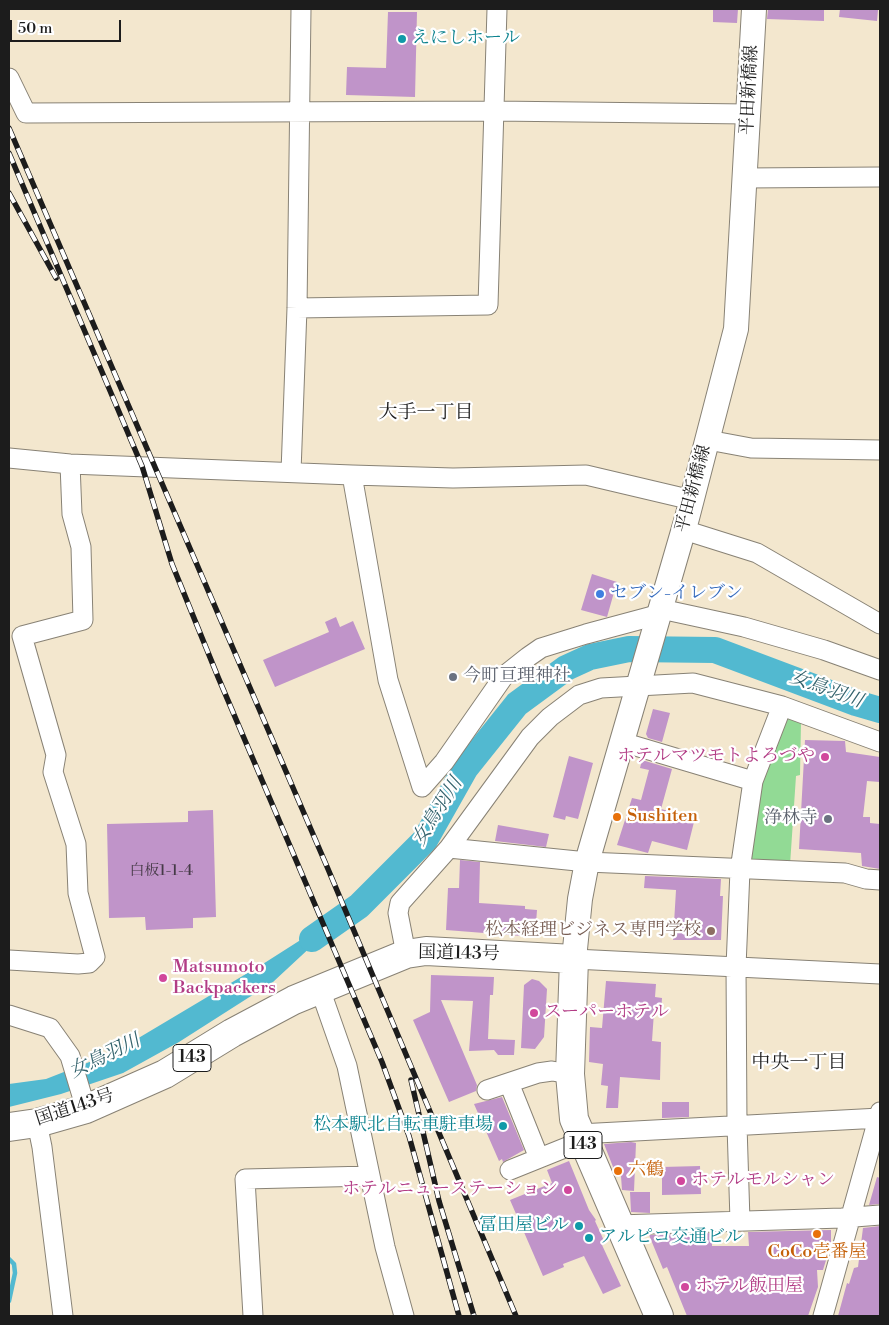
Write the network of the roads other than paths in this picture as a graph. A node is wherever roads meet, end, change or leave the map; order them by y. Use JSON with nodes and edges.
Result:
{"nodes":[{"id":1,"x":301,"y":9,"type":"edge"},
{"id":2,"x":497,"y":9,"type":"edge"},
{"id":3,"x":754,"y":9,"type":"edge"},
{"id":4,"x":9,"y":78,"type":"edge"},
{"id":5,"x":494,"y":111,"type":"junction"},
{"id":6,"x":300,"y":112,"type":"junction"},
{"id":7,"x":748,"y":114,"type":"junction"},
{"id":8,"x":880,"y":176,"type":"edge"},
{"id":9,"x":745,"y":178,"type":"junction"},
{"id":10,"x":297,"y":308,"type":"junction"},
{"id":11,"x":708,"y":440,"type":"junction"},
{"id":12,"x":880,"y":450,"type":"edge"},
{"id":13,"x":9,"y":458,"type":"edge"},
{"id":14,"x":70,"y":464,"type":"junction"},
{"id":15,"x":291,"y":472,"type":"junction"},
{"id":16,"x":352,"y":475,"type":"junction"},
{"id":17,"x":692,"y":500,"type":"junction"},
{"id":18,"x":684,"y":530,"type":"junction"},
{"id":19,"x":659,"y":616,"type":"junction"},
{"id":20,"x":880,"y":624,"type":"edge"},
{"id":21,"x":880,"y":670,"type":"edge"},
{"id":22,"x":641,"y":680,"type":"junction"},
{"id":23,"x":782,"y":706,"type":"junction"},
{"id":24,"x":622,"y":742,"type":"junction"},
{"id":25,"x":880,"y":742,"type":"edge"},
{"id":26,"x":753,"y":781,"type":"junction"},
{"id":27,"x":450,"y":848,"type":"junction"},
{"id":28,"x":587,"y":862,"type":"junction"},
{"id":29,"x":740,"y":870,"type":"junction"},
{"id":30,"x":880,"y":880,"type":"edge"},
{"id":31,"x":406,"y":954,"type":"junction"},
{"id":32,"x":574,"y":959,"type":"junction"},
{"id":33,"x":9,"y":960,"type":"edge"},
{"id":34,"x":736,"y":967,"type":"junction"},
{"id":35,"x":880,"y":974,"type":"edge"},
{"id":36,"x":320,"y":989,"type":"junction"},
{"id":37,"x":9,"y":1015,"type":"edge"},
{"id":38,"x":570,"y":1074,"type":"junction"},
{"id":39,"x":508,"y":1083,"type":"junction"},
{"id":40,"x":487,"y":1090,"type":"dead end"},
{"id":41,"x":84,"y":1103,"type":"junction"},
{"id":42,"x":880,"y":1116,"type":"edge"},
{"id":43,"x":37,"y":1123,"type":"junction"},
{"id":44,"x":737,"y":1125,"type":"junction"},
{"id":45,"x":9,"y":1127,"type":"edge"},
{"id":46,"x":580,"y":1137,"type":"junction"},
{"id":47,"x":539,"y":1158,"type":"junction"},
{"id":48,"x":510,"y":1170,"type":"dead end"},
{"id":49,"x":370,"y":1176,"type":"junction"},
{"id":50,"x":880,"y":1215,"type":"edge"},
{"id":51,"x":851,"y":1218,"type":"junction"},
{"id":52,"x":740,"y":1221,"type":"junction"},
{"id":53,"x":618,"y":1225,"type":"junction"},
{"id":54,"x":63,"y":1316,"type":"edge"},
{"id":55,"x":253,"y":1316,"type":"edge"},
{"id":56,"x":404,"y":1316,"type":"edge"},
{"id":57,"x":658,"y":1316,"type":"edge"},
{"id":58,"x":823,"y":1316,"type":"edge"}],
"edges":[{"from":1,"to":6,"type":"street"},
{"from":2,"to":5,"type":"street"},
{"from":3,"to":7,"type":"main road","name":"平田新橋線"},
{"from":4,"to":6,"type":"street"},
{"from":5,"to":6,"type":"street"},
{"from":5,"to":7,"type":"street"},
{"from":5,"to":10,"type":"street"},
{"from":6,"to":10,"type":"street"},
{"from":7,"to":9,"type":"main road","name":"平田新橋線"},
{"from":8,"to":9,"type":"street"},
{"from":9,"to":11,"type":"main road","name":"平田新橋線"},
{"from":10,"to":15,"type":"street"},
{"from":11,"to":12,"type":"street"},
{"from":11,"to":17,"type":"main road","name":"平田新橋線"},
{"from":13,"to":14,"type":"street"},
{"from":14,"to":15,"type":"street"},
{"from":14,"to":33,"type":"street"},
{"from":15,"to":16,"type":"street"},
{"from":16,"to":17,"type":"street"},
{"from":16,"to":19,"type":"street"},
{"from":17,"to":18,"type":"main road","name":"平田新橋線"},
{"from":18,"to":19,"type":"main road","name":"平田新橋線"},
{"from":18,"to":20,"type":"street"},
{"from":19,"to":21,"type":"street"},
{"from":19,"to":22,"type":"main road","name":"平田新橋線"},
{"from":22,"to":23,"type":"street"},
{"from":22,"to":24,"type":"main road","name":"平田新橋線"},
{"from":22,"to":27,"type":"street"},
{"from":23,"to":25,"type":"street"},
{"from":23,"to":26,"type":"street"},
{"from":24,"to":26,"type":"street"},
{"from":24,"to":28,"type":"main road","name":"平田新橋線"},
{"from":26,"to":29,"type":"street"},
{"from":27,"to":28,"type":"street"},
{"from":27,"to":31,"type":"street"},
{"from":28,"to":29,"type":"street"},
{"from":28,"to":32,"type":"main road","name":"平田新橋線"},
{"from":29,"to":30,"type":"street"},
{"from":29,"to":34,"type":"street"},
{"from":31,"to":32,"type":"highway","name":"国道143号","number":"143"},
{"from":31,"to":36,"type":"highway","name":"国道143号","number":"143"},
{"from":32,"to":34,"type":"street"},
{"from":32,"to":38,"type":"highway","number":"143"},
{"from":34,"to":35,"type":"street"},
{"from":34,"to":44,"type":"street"},
{"from":36,"to":41,"type":"highway","name":"国道143号","number":"143"},
{"from":36,"to":49,"type":"street"},
{"from":37,"to":41,"type":"street"},
{"from":38,"to":39,"type":"street"},
{"from":38,"to":46,"type":"highway","number":"143"},
{"from":39,"to":40,"type":"street"},
{"from":39,"to":47,"type":"street"},
{"from":41,"to":43,"type":"highway","name":"国道143号","number":"143"},
{"from":42,"to":44,"type":"street"},
{"from":42,"to":51,"type":"street"},
{"from":43,"to":45,"type":"highway","name":"国道143号","number":"143"},
{"from":43,"to":54,"type":"street"},
{"from":44,"to":46,"type":"street"},
{"from":44,"to":52,"type":"street"},
{"from":46,"to":47,"type":"street"},
{"from":46,"to":53,"type":"highway","number":"143"},
{"from":47,"to":48,"type":"street"},
{"from":49,"to":55,"type":"street"},
{"from":49,"to":56,"type":"street"},
{"from":50,"to":51,"type":"street"},
{"from":51,"to":52,"type":"street"},
{"from":51,"to":58,"type":"street"},
{"from":52,"to":53,"type":"street"},
{"from":53,"to":57,"type":"highway","number":"143"}]}
